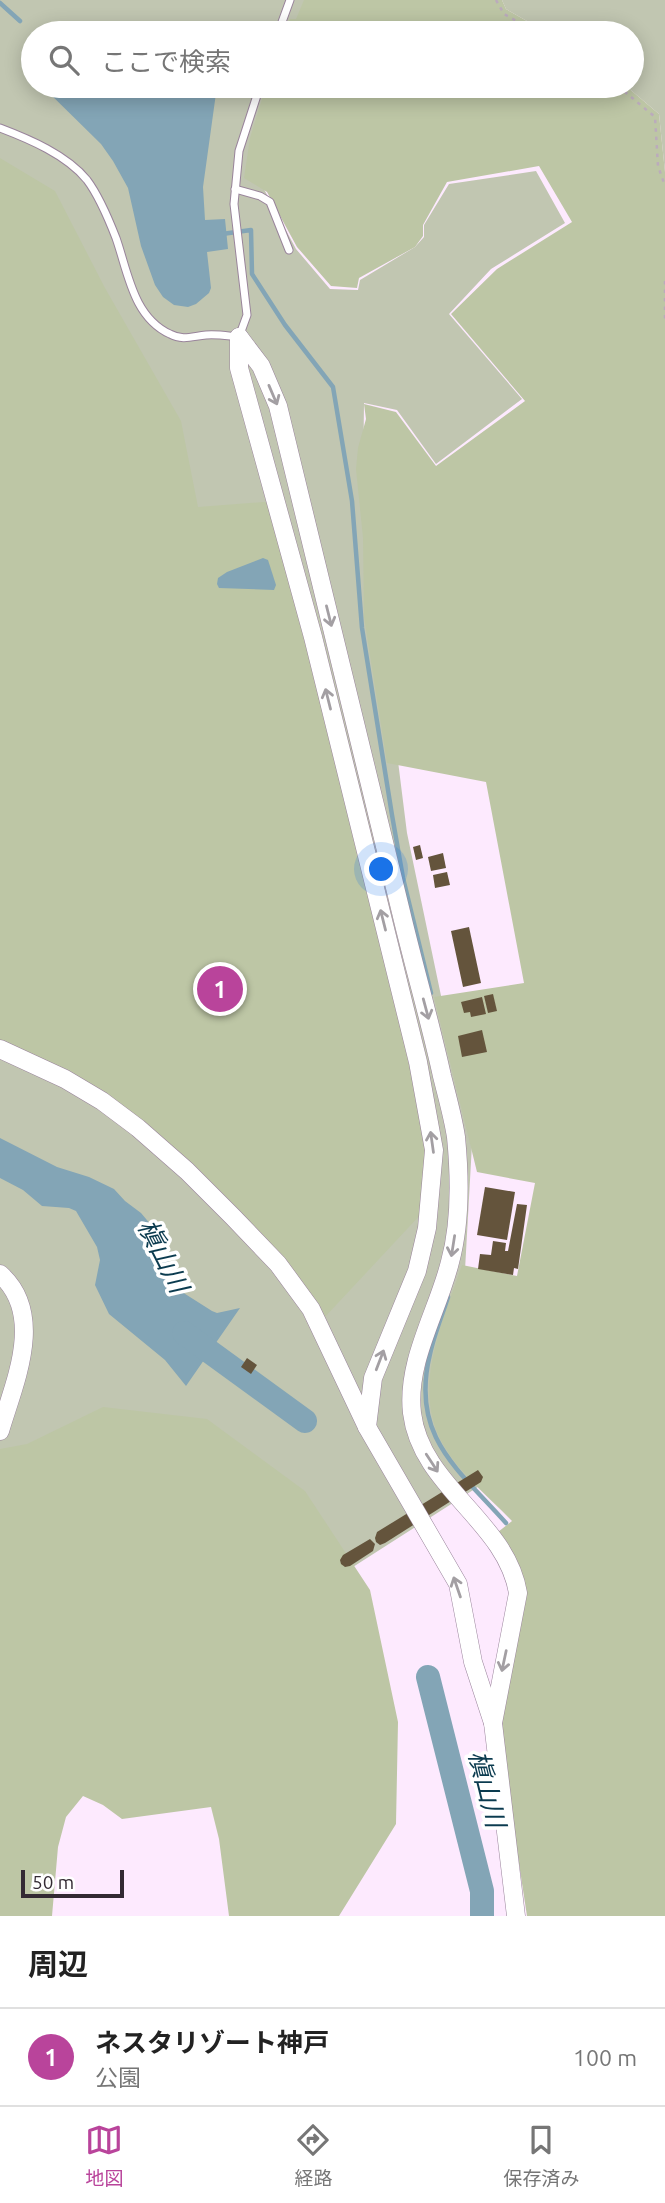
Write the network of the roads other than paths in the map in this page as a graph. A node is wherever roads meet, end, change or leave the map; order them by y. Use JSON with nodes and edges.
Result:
{"nodes":[{"id":1,"x":290,"y":0,"type":"edge"},
{"id":2,"x":282,"y":21,"type":"edge"},
{"id":3,"x":256,"y":98,"type":"edge"},
{"id":4,"x":0,"y":128,"type":"edge"},
{"id":5,"x":235,"y":189,"type":"junction"},
{"id":6,"x":289,"y":250,"type":"dead end"},
{"id":7,"x":239,"y":337,"type":"junction"},
{"id":8,"x":0,"y":1049,"type":"edge"},
{"id":9,"x":0,"y":1274,"type":"edge"},
{"id":10,"x":367,"y":1427,"type":"junction"},
{"id":11,"x":0,"y":1431,"type":"edge"},
{"id":12,"x":492,"y":1723,"type":"junction"},
{"id":13,"x":516,"y":1916,"type":"edge"}],
"edges":[{"from":1,"to":2,"type":"lane"},
{"from":3,"to":5,"type":"lane"},
{"from":4,"to":7,"type":"lane"},
{"from":5,"to":6,"type":"lane"},
{"from":5,"to":7,"type":"lane"},
{"from":10,"to":7,"type":"street","one_way":true},
{"from":7,"to":12,"type":"street","one_way":true},
{"from":8,"to":10,"type":"street"},
{"from":9,"to":11,"type":"street"},
{"from":12,"to":10,"type":"street","one_way":true},
{"from":12,"to":13,"type":"street"}]}
